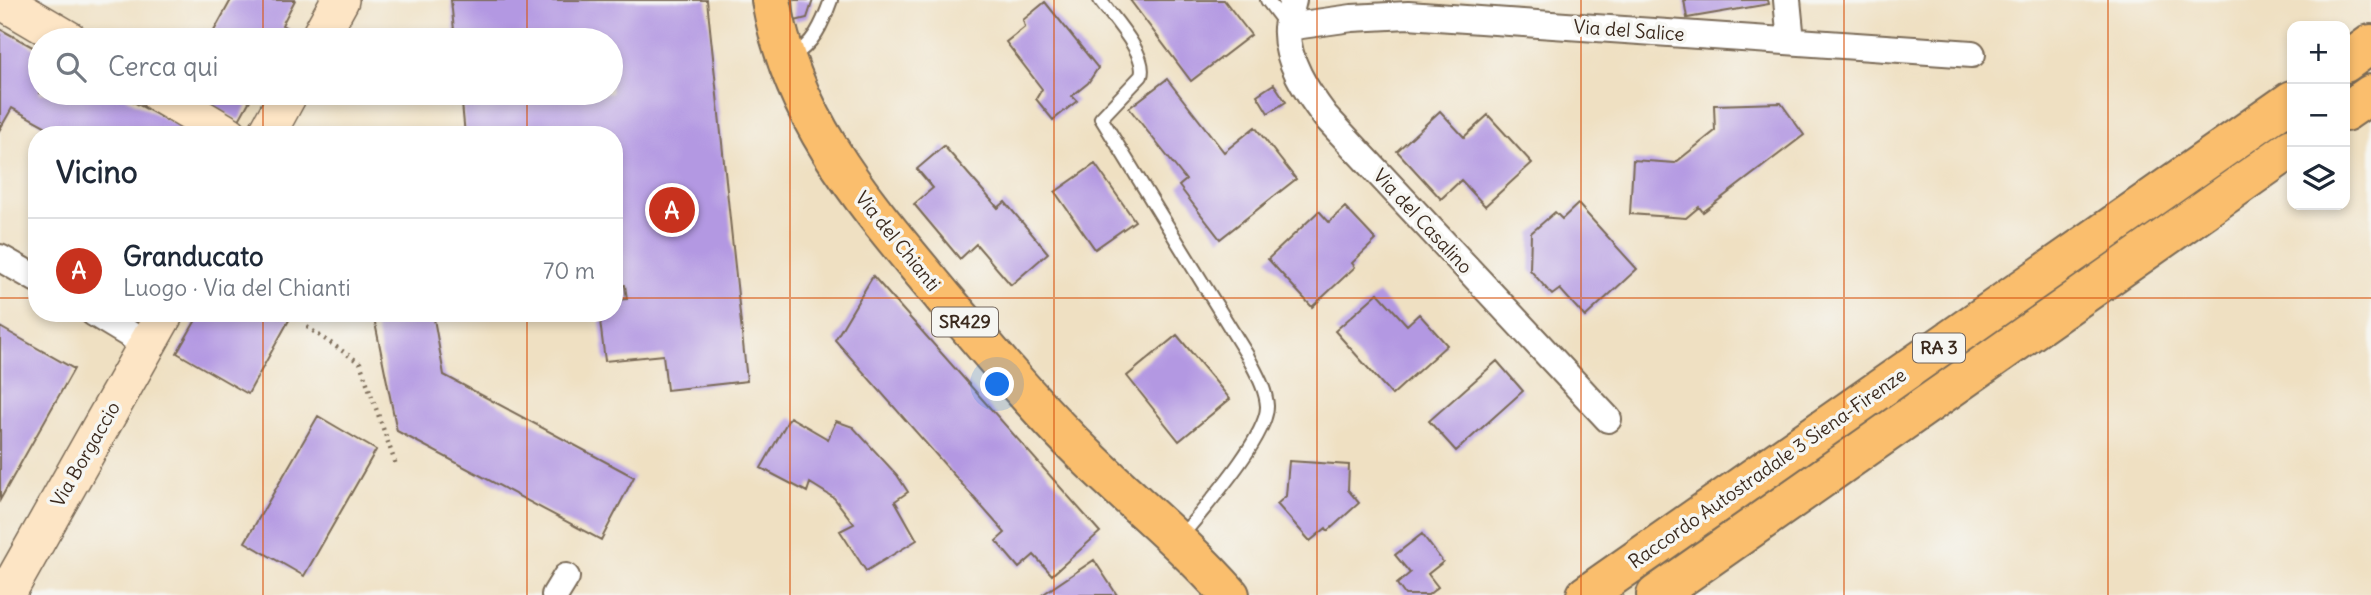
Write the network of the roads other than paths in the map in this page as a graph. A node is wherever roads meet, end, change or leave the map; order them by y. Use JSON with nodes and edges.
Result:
{"nodes":[{"id":1,"x":1,"y":0,"type":"edge"},
{"id":2,"x":340,"y":0,"type":"edge"},
{"id":3,"x":771,"y":0,"type":"edge"},
{"id":4,"x":831,"y":0,"type":"edge"},
{"id":5,"x":1100,"y":0,"type":"edge"},
{"id":6,"x":1266,"y":0,"type":"edge"},
{"id":7,"x":1293,"y":0,"type":"edge"},
{"id":8,"x":1787,"y":0,"type":"edge"},
{"id":9,"x":1287,"y":27,"type":"junction"},
{"id":10,"x":49,"y":28,"type":"edge"},
{"id":11,"x":325,"y":28,"type":"edge"},
{"id":12,"x":1791,"y":41,"type":"junction"},
{"id":13,"x":2371,"y":44,"type":"edge"},
{"id":14,"x":1972,"y":54,"type":"dead end"},
{"id":15,"x":2350,"y":59,"type":"edge"},
{"id":16,"x":786,"y":60,"type":"junction"},
{"id":17,"x":2371,"y":94,"type":"edge"},
{"id":18,"x":2287,"y":104,"type":"edge"},
{"id":19,"x":178,"y":105,"type":"edge"},
{"id":20,"x":282,"y":105,"type":"edge"},
{"id":21,"x":2350,"y":109,"type":"edge"},
{"id":22,"x":214,"y":126,"type":"edge"},
{"id":23,"x":271,"y":126,"type":"edge"},
{"id":24,"x":2287,"y":152,"type":"edge"},
{"id":25,"x":0,"y":258,"type":"edge"},
{"id":26,"x":28,"y":274,"type":"edge"},
{"id":27,"x":109,"y":322,"type":"edge"},
{"id":28,"x":160,"y":322,"type":"edge"},
{"id":29,"x":147,"y":345,"type":"junction"},
{"id":30,"x":1608,"y":419,"type":"dead end"},
{"id":31,"x":1178,"y":541,"type":"junction"},
{"id":32,"x":6,"y":595,"type":"edge"},
{"id":33,"x":1230,"y":595,"type":"edge"},
{"id":34,"x":1586,"y":595,"type":"edge"},
{"id":35,"x":1656,"y":595,"type":"edge"}],
"edges":[{"from":1,"to":10,"type":"main road"},
{"from":2,"to":11,"type":"main road"},
{"from":3,"to":16,"type":"main road","name":"Via del Chianti","number":"SR429"},
{"from":4,"to":16,"type":"lane"},
{"from":5,"to":31,"type":"lane"},
{"from":6,"to":9,"type":"lane"},
{"from":7,"to":9,"type":"street","name":"Via del Casalino"},
{"from":8,"to":12,"type":"street"},
{"from":9,"to":12,"type":"street","name":"Via del Salice"},
{"from":9,"to":30,"type":"street","name":"Via del Casalino"},
{"from":12,"to":14,"type":"street","name":"Via del Salice"},
{"from":13,"to":15,"type":"main road"},
{"from":16,"to":31,"type":"main road","name":"Via del Chianti","number":"SR429"},
{"from":17,"to":21,"type":"main road"},
{"from":18,"to":34,"type":"main road","name":"Raccordo Autostradale 3 Siena-Firenze","number":"RA 3"},
{"from":19,"to":22,"type":"main road"},
{"from":20,"to":23,"type":"main road"},
{"from":24,"to":35,"type":"main road","name":"Raccordo Autostradale 3 Siena-Firenze","number":"RA 3"},
{"from":25,"to":26,"type":"street"},
{"from":27,"to":29,"type":"street"},
{"from":28,"to":29,"type":"main road","name":"Via Borgaccio"},
{"from":29,"to":32,"type":"main road","name":"Via Borgaccio"},
{"from":31,"to":33,"type":"main road","name":"Via del Chianti","number":"SR429"}]}
